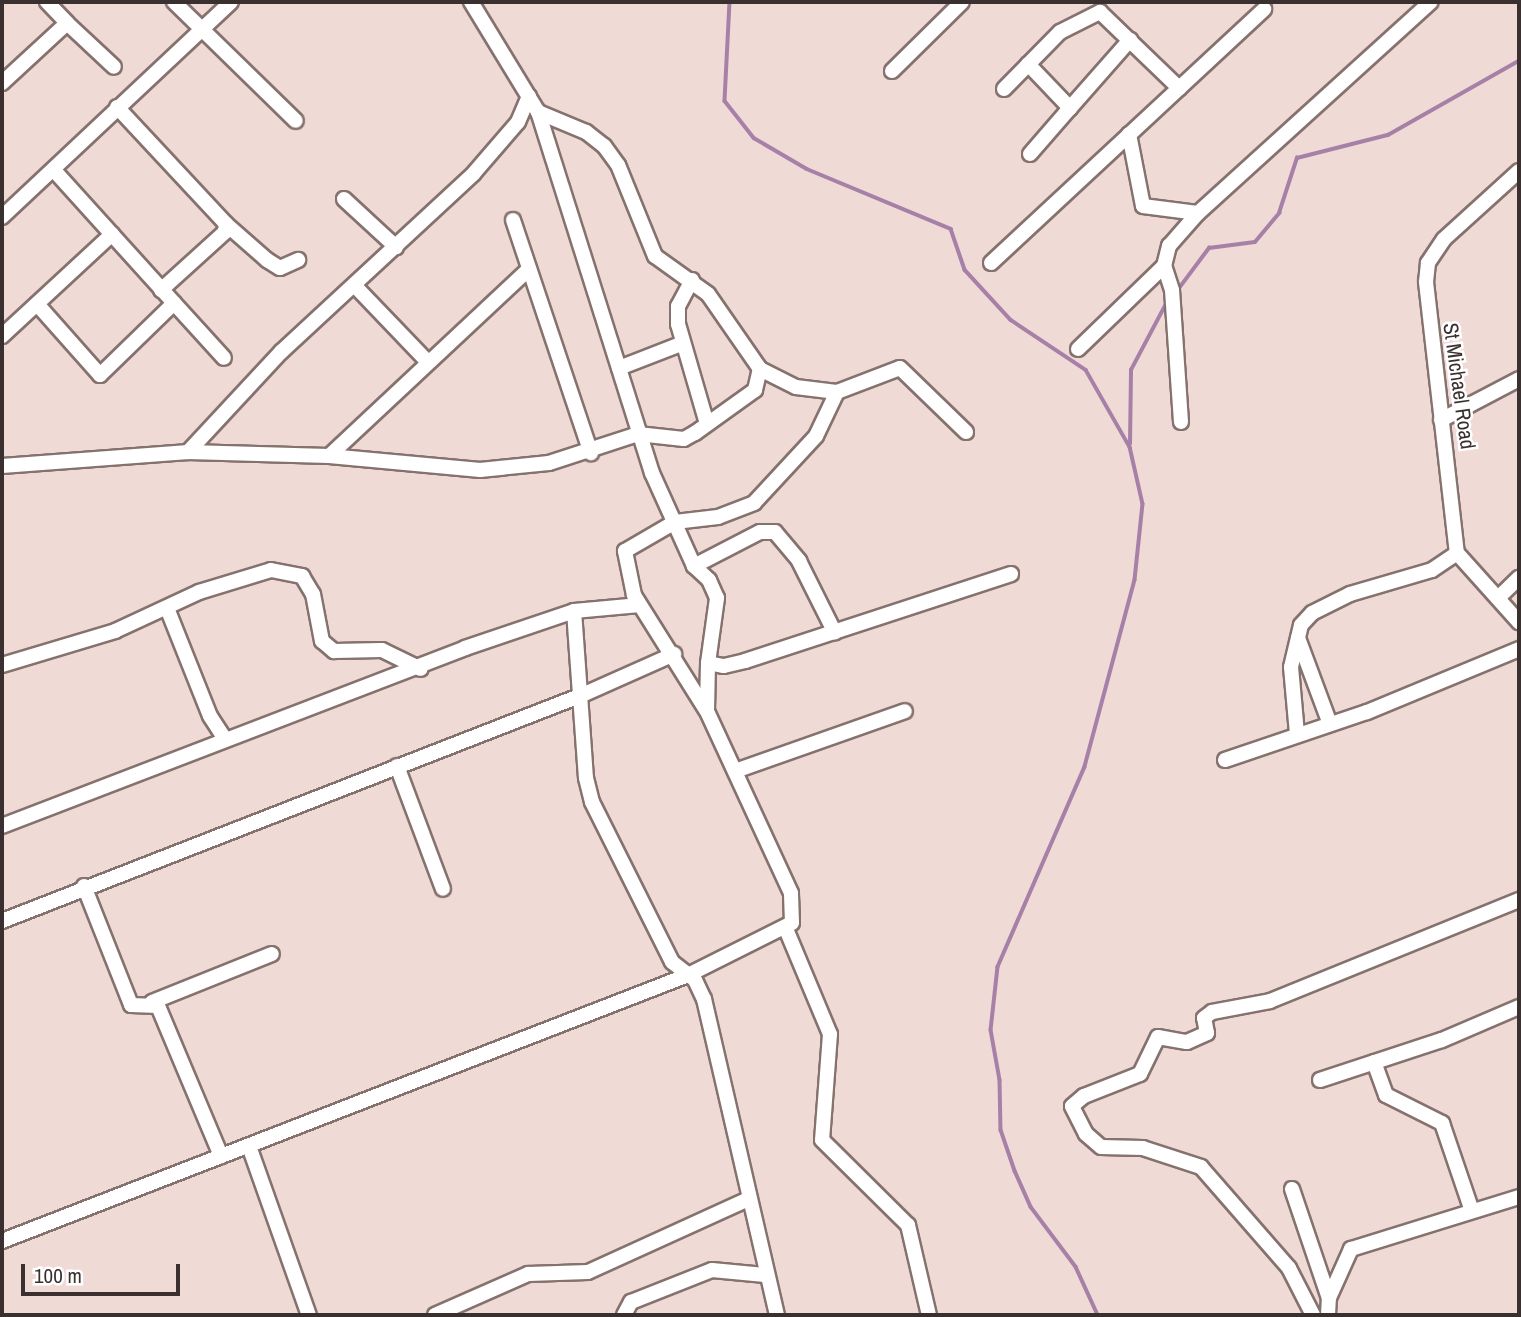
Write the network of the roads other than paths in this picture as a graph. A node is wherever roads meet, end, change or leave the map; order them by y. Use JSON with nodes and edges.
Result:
{"nodes":[{"id":1,"x":47,"y":2,"type":"edge"},
{"id":2,"x":174,"y":2,"type":"edge"},
{"id":3,"x":231,"y":2,"type":"edge"},
{"id":4,"x":962,"y":2,"type":"edge"},
{"id":5,"x":1431,"y":2,"type":"edge"},
{"id":6,"x":475,"y":3,"type":"edge"},
{"id":7,"x":1265,"y":4,"type":"edge"},
{"id":8,"x":1106,"y":8,"type":"edge"},
{"id":9,"x":67,"y":23,"type":"junction"},
{"id":10,"x":201,"y":29,"type":"junction"},
{"id":11,"x":1130,"y":40,"type":"junction"},
{"id":12,"x":1028,"y":64,"type":"junction"},
{"id":13,"x":114,"y":67,"type":"dead end"},
{"id":14,"x":892,"y":71,"type":"dead end"},
{"id":15,"x":2,"y":83,"type":"edge"},
{"id":16,"x":1179,"y":88,"type":"junction"},
{"id":17,"x":1004,"y":89,"type":"dead end"},
{"id":18,"x":529,"y":96,"type":"junction"},
{"id":19,"x":117,"y":107,"type":"junction"},
{"id":20,"x":1070,"y":108,"type":"junction"},
{"id":21,"x":538,"y":112,"type":"junction"},
{"id":22,"x":296,"y":121,"type":"dead end"},
{"id":23,"x":1129,"y":134,"type":"junction"},
{"id":24,"x":1030,"y":154,"type":"dead end"},
{"id":25,"x":54,"y":170,"type":"junction"},
{"id":26,"x":1519,"y":170,"type":"edge"},
{"id":27,"x":344,"y":199,"type":"dead end"},
{"id":28,"x":1198,"y":213,"type":"junction"},
{"id":29,"x":2,"y":217,"type":"edge"},
{"id":30,"x":513,"y":220,"type":"dead end"},
{"id":31,"x":226,"y":224,"type":"junction"},
{"id":32,"x":112,"y":234,"type":"junction"},
{"id":33,"x":396,"y":247,"type":"junction"},
{"id":34,"x":298,"y":260,"type":"dead end"},
{"id":35,"x":991,"y":262,"type":"dead end"},
{"id":36,"x":1164,"y":266,"type":"junction"},
{"id":37,"x":529,"y":269,"type":"junction"},
{"id":38,"x":692,"y":280,"type":"junction"},
{"id":39,"x":355,"y":286,"type":"junction"},
{"id":40,"x":160,"y":290,"type":"junction"},
{"id":41,"x":174,"y":303,"type":"junction"},
{"id":42,"x":37,"y":304,"type":"junction"},
{"id":43,"x":2,"y":336,"type":"edge"},
{"id":44,"x":681,"y":344,"type":"junction"},
{"id":45,"x":1078,"y":349,"type":"dead end"},
{"id":46,"x":224,"y":358,"type":"dead end"},
{"id":47,"x":427,"y":361,"type":"junction"},
{"id":48,"x":619,"y":368,"type":"junction"},
{"id":49,"x":760,"y":369,"type":"junction"},
{"id":50,"x":1519,"y":379,"type":"edge"},
{"id":51,"x":837,"y":391,"type":"junction"},
{"id":52,"x":1441,"y":420,"type":"junction"},
{"id":53,"x":1181,"y":422,"type":"dead end"},
{"id":54,"x":707,"y":424,"type":"junction"},
{"id":55,"x":966,"y":432,"type":"dead end"},
{"id":56,"x":638,"y":434,"type":"junction"},
{"id":57,"x":188,"y":452,"type":"junction"},
{"id":58,"x":591,"y":453,"type":"junction"},
{"id":59,"x":329,"y":456,"type":"junction"},
{"id":60,"x":2,"y":466,"type":"edge"},
{"id":61,"x":675,"y":522,"type":"junction"},
{"id":62,"x":1457,"y":553,"type":"junction"},
{"id":63,"x":694,"y":566,"type":"junction"},
{"id":64,"x":1011,"y":575,"type":"dead end"},
{"id":65,"x":1519,"y":578,"type":"edge"},
{"id":66,"x":1498,"y":598,"type":"junction"},
{"id":67,"x":640,"y":605,"type":"junction"},
{"id":68,"x":167,"y":608,"type":"junction"},
{"id":69,"x":574,"y":611,"type":"junction"},
{"id":70,"x":1519,"y":622,"type":"edge"},
{"id":71,"x":835,"y":633,"type":"junction"},
{"id":72,"x":1297,"y":637,"type":"junction"},
{"id":73,"x":1519,"y":649,"type":"edge"},
{"id":74,"x":674,"y":654,"type":"junction"},
{"id":75,"x":708,"y":663,"type":"junction"},
{"id":76,"x":2,"y":665,"type":"edge"},
{"id":77,"x":421,"y":669,"type":"junction"},
{"id":78,"x":582,"y":695,"type":"junction"},
{"id":79,"x":707,"y":711,"type":"junction"},
{"id":80,"x":905,"y":711,"type":"dead end"},
{"id":81,"x":1330,"y":723,"type":"junction"},
{"id":82,"x":1297,"y":734,"type":"junction"},
{"id":83,"x":225,"y":739,"type":"junction"},
{"id":84,"x":1225,"y":760,"type":"dead end"},
{"id":85,"x":397,"y":766,"type":"junction"},
{"id":86,"x":735,"y":771,"type":"junction"},
{"id":87,"x":2,"y":826,"type":"edge"},
{"id":88,"x":84,"y":886,"type":"junction"},
{"id":89,"x":443,"y":889,"type":"dead end"},
{"id":90,"x":1519,"y":900,"type":"edge"},
{"id":91,"x":2,"y":921,"type":"edge"},
{"id":92,"x":786,"y":929,"type":"junction"},
{"id":93,"x":272,"y":954,"type":"dead end"},
{"id":94,"x":688,"y":975,"type":"junction"},
{"id":95,"x":152,"y":1002,"type":"junction"},
{"id":96,"x":1519,"y":1007,"type":"edge"},
{"id":97,"x":1374,"y":1062,"type":"junction"},
{"id":98,"x":1320,"y":1080,"type":"dead end"},
{"id":99,"x":249,"y":1146,"type":"junction"},
{"id":100,"x":221,"y":1156,"type":"junction"},
{"id":101,"x":1292,"y":1189,"type":"dead end"},
{"id":102,"x":1519,"y":1197,"type":"edge"},
{"id":103,"x":748,"y":1199,"type":"junction"},
{"id":104,"x":1472,"y":1211,"type":"junction"},
{"id":105,"x":2,"y":1241,"type":"edge"},
{"id":106,"x":765,"y":1275,"type":"junction"},
{"id":107,"x":1329,"y":1298,"type":"junction"},
{"id":108,"x":309,"y":1315,"type":"edge"},
{"id":109,"x":435,"y":1315,"type":"edge"},
{"id":110,"x":624,"y":1315,"type":"edge"},
{"id":111,"x":777,"y":1315,"type":"edge"},
{"id":112,"x":929,"y":1315,"type":"edge"},
{"id":113,"x":1313,"y":1315,"type":"edge"},
{"id":114,"x":1328,"y":1315,"type":"edge"}],
"edges":[{"from":1,"to":9,"type":"street"},
{"from":2,"to":10,"type":"street"},
{"from":3,"to":10,"type":"street"},
{"from":4,"to":14,"type":"street"},
{"from":5,"to":28,"type":"street"},
{"from":6,"to":18,"type":"street"},
{"from":7,"to":16,"type":"street"},
{"from":8,"to":11,"type":"street"},
{"from":8,"to":12,"type":"street"},
{"from":9,"to":13,"type":"street"},
{"from":9,"to":15,"type":"street"},
{"from":10,"to":19,"type":"street"},
{"from":10,"to":22,"type":"street"},
{"from":11,"to":16,"type":"street"},
{"from":11,"to":20,"type":"street"},
{"from":12,"to":17,"type":"street"},
{"from":12,"to":20,"type":"street"},
{"from":16,"to":23,"type":"street"},
{"from":18,"to":21,"type":"street"},
{"from":18,"to":33,"type":"street"},
{"from":19,"to":25,"type":"street"},
{"from":19,"to":31,"type":"street"},
{"from":20,"to":24,"type":"street"},
{"from":21,"to":38,"type":"street"},
{"from":21,"to":48,"type":"street"},
{"from":23,"to":28,"type":"street"},
{"from":23,"to":35,"type":"street"},
{"from":25,"to":29,"type":"street"},
{"from":25,"to":32,"type":"street"},
{"from":26,"to":52,"type":"street","name":"St Michael Road"},
{"from":27,"to":33,"type":"street"},
{"from":28,"to":36,"type":"street"},
{"from":30,"to":37,"type":"street"},
{"from":31,"to":34,"type":"street"},
{"from":31,"to":40,"type":"street"},
{"from":32,"to":40,"type":"street"},
{"from":32,"to":42,"type":"street"},
{"from":33,"to":39,"type":"street"},
{"from":36,"to":45,"type":"street"},
{"from":36,"to":53,"type":"street"},
{"from":37,"to":47,"type":"street"},
{"from":37,"to":58,"type":"street"},
{"from":38,"to":44,"type":"street"},
{"from":38,"to":49,"type":"street"},
{"from":39,"to":47,"type":"street"},
{"from":39,"to":57,"type":"street"},
{"from":40,"to":41,"type":"street"},
{"from":41,"to":42,"type":"street"},
{"from":41,"to":46,"type":"street"},
{"from":42,"to":43,"type":"street"},
{"from":44,"to":48,"type":"street"},
{"from":44,"to":54,"type":"street"},
{"from":47,"to":59,"type":"street"},
{"from":48,"to":56,"type":"street"},
{"from":49,"to":51,"type":"street"},
{"from":49,"to":54,"type":"street"},
{"from":50,"to":52,"type":"street"},
{"from":51,"to":55,"type":"street"},
{"from":51,"to":61,"type":"street"},
{"from":52,"to":62,"type":"street","name":"St Michael Road"},
{"from":54,"to":56,"type":"street"},
{"from":56,"to":58,"type":"street"},
{"from":56,"to":61,"type":"street"},
{"from":57,"to":59,"type":"street"},
{"from":57,"to":60,"type":"street"},
{"from":58,"to":59,"type":"street"},
{"from":61,"to":63,"type":"street"},
{"from":61,"to":67,"type":"street"},
{"from":62,"to":66,"type":"street"},
{"from":62,"to":72,"type":"street"},
{"from":63,"to":71,"type":"street"},
{"from":63,"to":75,"type":"street"},
{"from":64,"to":71,"type":"street"},
{"from":65,"to":66,"type":"street"},
{"from":66,"to":70,"type":"street"},
{"from":67,"to":69,"type":"street"},
{"from":67,"to":74,"type":"street"},
{"from":68,"to":76,"type":"street"},
{"from":68,"to":77,"type":"street"},
{"from":68,"to":83,"type":"street"},
{"from":69,"to":77,"type":"street"},
{"from":69,"to":78,"type":"street"},
{"from":71,"to":75,"type":"street"},
{"from":72,"to":81,"type":"street"},
{"from":72,"to":82,"type":"street"},
{"from":73,"to":81,"type":"street"},
{"from":74,"to":78,"type":"street"},
{"from":74,"to":79,"type":"street"},
{"from":75,"to":79,"type":"street"},
{"from":77,"to":83,"type":"street"},
{"from":78,"to":85,"type":"street"},
{"from":78,"to":94,"type":"street"},
{"from":79,"to":86,"type":"street"},
{"from":80,"to":86,"type":"street"},
{"from":81,"to":82,"type":"street"},
{"from":82,"to":84,"type":"street"},
{"from":83,"to":87,"type":"street"},
{"from":85,"to":88,"type":"street"},
{"from":85,"to":89,"type":"street"},
{"from":86,"to":92,"type":"street"},
{"from":88,"to":91,"type":"street"},
{"from":88,"to":95,"type":"street"},
{"from":90,"to":113,"type":"street"},
{"from":92,"to":94,"type":"street"},
{"from":92,"to":112,"type":"street"},
{"from":93,"to":95,"type":"street"},
{"from":94,"to":99,"type":"street"},
{"from":94,"to":103,"type":"street"},
{"from":95,"to":100,"type":"street"},
{"from":96,"to":97,"type":"street"},
{"from":97,"to":98,"type":"street"},
{"from":97,"to":104,"type":"street"},
{"from":99,"to":100,"type":"street"},
{"from":99,"to":108,"type":"street"},
{"from":100,"to":105,"type":"street"},
{"from":101,"to":107,"type":"street"},
{"from":102,"to":104,"type":"street"},
{"from":103,"to":106,"type":"street"},
{"from":103,"to":109,"type":"street"},
{"from":104,"to":107,"type":"street"},
{"from":106,"to":110,"type":"street"},
{"from":106,"to":111,"type":"street"},
{"from":107,"to":114,"type":"street"}]}
